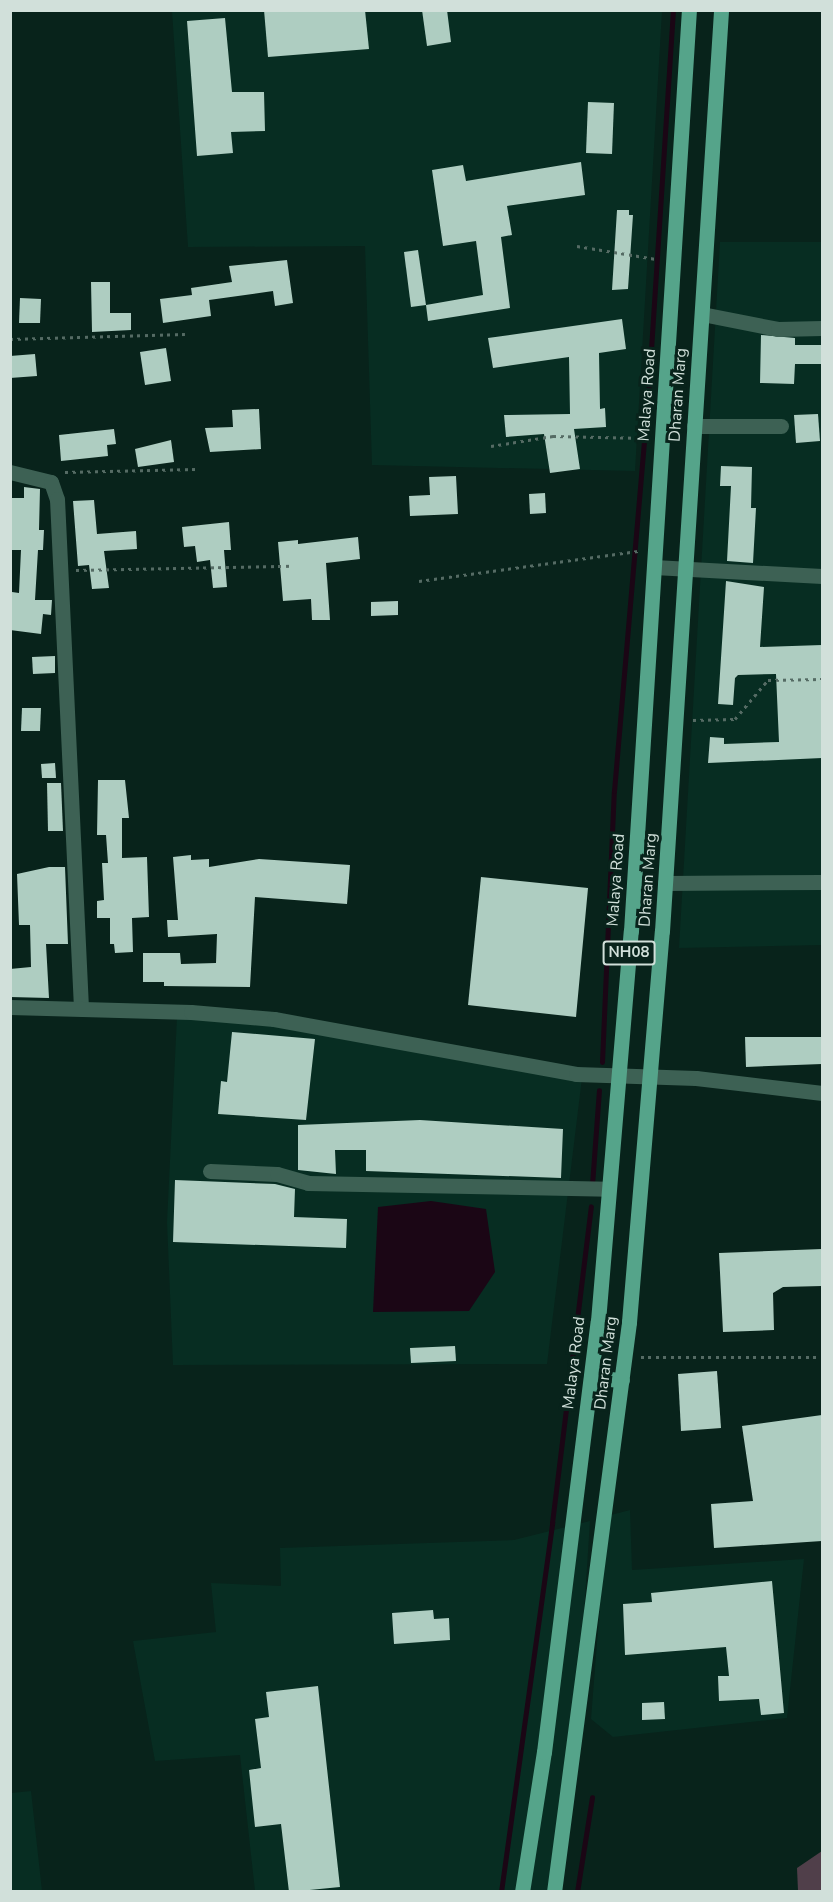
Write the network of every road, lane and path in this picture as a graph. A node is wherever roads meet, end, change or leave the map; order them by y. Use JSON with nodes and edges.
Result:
{"nodes":[{"id":1,"x":689,"y":10,"type":"edge"},
{"id":2,"x":721,"y":10,"type":"edge"},
{"id":3,"x":577,"y":246,"type":"dead end"},
{"id":4,"x":673,"y":262,"type":"junction"},
{"id":5,"x":702,"y":314,"type":"junction"},
{"id":6,"x":822,"y":328,"type":"edge"},
{"id":7,"x":185,"y":334,"type":"dead end"},
{"id":8,"x":10,"y":339,"type":"edge"},
{"id":9,"x":694,"y":426,"type":"junction"},
{"id":10,"x":781,"y":426,"type":"dead end"},
{"id":11,"x":662,"y":438,"type":"junction"},
{"id":12,"x":491,"y":446,"type":"dead end"},
{"id":13,"x":196,"y":469,"type":"dead end"},
{"id":14,"x":10,"y":472,"type":"edge"},
{"id":15,"x":51,"y":482,"type":"junction"},
{"id":16,"x":655,"y":550,"type":"junction"},
{"id":17,"x":293,"y":566,"type":"dead end"},
{"id":18,"x":686,"y":566,"type":"junction"},
{"id":19,"x":654,"y":567,"type":"junction"},
{"id":20,"x":62,"y":571,"type":"junction"},
{"id":21,"x":822,"y":576,"type":"edge"},
{"id":22,"x":419,"y":581,"type":"dead end"},
{"id":23,"x":822,"y":679,"type":"edge"},
{"id":24,"x":676,"y":720,"type":"junction"},
{"id":25,"x":822,"y":882,"type":"edge"},
{"id":26,"x":665,"y":883,"type":"junction"},
{"id":27,"x":10,"y":1007,"type":"edge"},
{"id":28,"x":81,"y":1008,"type":"junction"},
{"id":29,"x":618,"y":1076,"type":"junction"},
{"id":30,"x":650,"y":1078,"type":"junction"},
{"id":31,"x":822,"y":1093,"type":"edge"},
{"id":32,"x":210,"y":1171,"type":"dead end"},
{"id":33,"x":608,"y":1189,"type":"junction"},
{"id":34,"x":822,"y":1357,"type":"edge"},
{"id":35,"x":624,"y":1358,"type":"junction"},
{"id":36,"x":591,"y":1377,"type":"junction"},
{"id":37,"x":622,"y":1380,"type":"junction"},
{"id":38,"x":522,"y":1892,"type":"edge"},
{"id":39,"x":554,"y":1892,"type":"edge"}],
"edges":[{"from":1,"to":4,"type":"main road","name":"Malaya Road","number":"NH08"},
{"from":2,"to":5,"type":"main road","name":"Dharan Marg","number":"NH08"},
{"from":3,"to":4,"type":"path"},
{"from":4,"to":11,"type":"main road","name":"Malaya Road","number":"NH08"},
{"from":5,"to":6,"type":"street"},
{"from":5,"to":9,"type":"main road","name":"Dharan Marg","number":"NH08"},
{"from":7,"to":8,"type":"path"},
{"from":9,"to":10,"type":"street"},
{"from":9,"to":18,"type":"main road","name":"Dharan Marg","number":"NH08"},
{"from":11,"to":12,"type":"path"},
{"from":11,"to":16,"type":"main road","name":"Malaya Road","number":"NH08"},
{"from":13,"to":15,"type":"path"},
{"from":14,"to":15,"type":"street"},
{"from":15,"to":20,"type":"street"},
{"from":16,"to":19,"type":"main road","name":"Malaya Road","number":"NH08"},
{"from":16,"to":22,"type":"path"},
{"from":17,"to":20,"type":"path"},
{"from":18,"to":19,"type":"street"},
{"from":18,"to":21,"type":"street"},
{"from":18,"to":24,"type":"main road","name":"Dharan Marg","number":"NH08"},
{"from":19,"to":29,"type":"main road","name":"Malaya Road","number":"NH08"},
{"from":20,"to":28,"type":"street"},
{"from":23,"to":24,"type":"path"},
{"from":24,"to":26,"type":"main road","name":"Dharan Marg","number":"NH08"},
{"from":25,"to":26,"type":"street"},
{"from":26,"to":30,"type":"main road","name":"Dharan Marg","number":"NH08"},
{"from":27,"to":28,"type":"street"},
{"from":28,"to":29,"type":"street"},
{"from":29,"to":30,"type":"street"},
{"from":29,"to":33,"type":"main road","name":"Malaya Road","number":"NH08"},
{"from":30,"to":31,"type":"street"},
{"from":30,"to":35,"type":"main road","name":"Dharan Marg","number":"NH08"},
{"from":32,"to":33,"type":"street"},
{"from":33,"to":36,"type":"main road","name":"Malaya Road","number":"NH08"},
{"from":34,"to":35,"type":"path"},
{"from":35,"to":37,"type":"main road","name":"Dharan Marg","number":"NH08"},
{"from":36,"to":37,"type":"main road"},
{"from":36,"to":38,"type":"main road","name":"Malaya Road","number":"NH08"},
{"from":37,"to":39,"type":"main road","name":"Dharan Marg","number":"NH08"}]}
